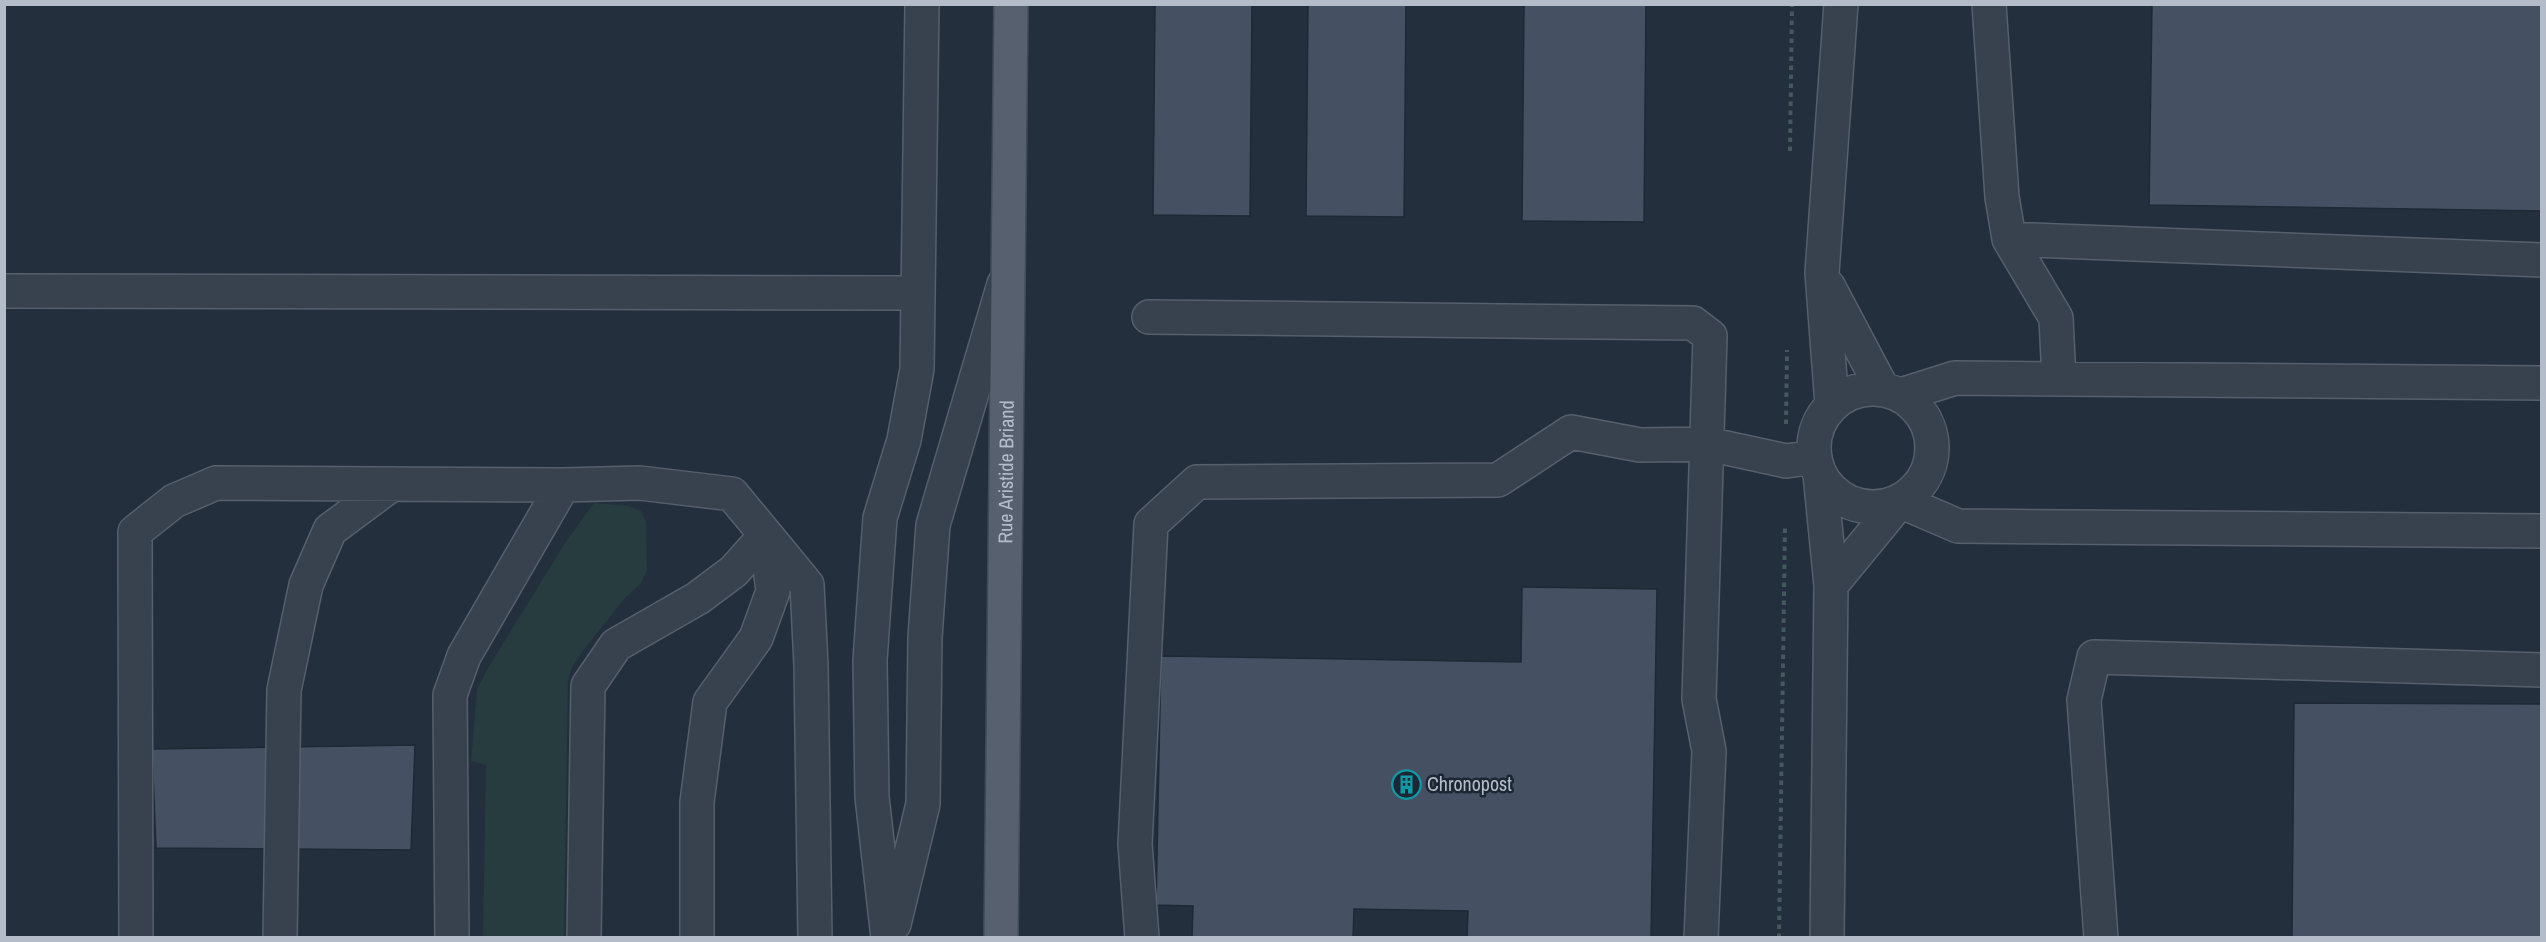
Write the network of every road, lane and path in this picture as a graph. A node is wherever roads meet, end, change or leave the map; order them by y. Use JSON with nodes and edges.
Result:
{"nodes":[{"id":1,"x":922,"y":4,"type":"edge"},
{"id":2,"x":1011,"y":4,"type":"edge"},
{"id":3,"x":1841,"y":4,"type":"edge"},
{"id":4,"x":1989,"y":4,"type":"edge"},
{"id":5,"x":2010,"y":239,"type":"junction"},
{"id":6,"x":2541,"y":260,"type":"edge"},
{"id":7,"x":1008,"y":271,"type":"junction"},
{"id":8,"x":1822,"y":273,"type":"junction"},
{"id":9,"x":4,"y":291,"type":"edge"},
{"id":10,"x":918,"y":293,"type":"junction"},
{"id":11,"x":1149,"y":317,"type":"dead end"},
{"id":12,"x":2059,"y":379,"type":"junction"},
{"id":13,"x":2541,"y":383,"type":"edge"},
{"id":14,"x":1892,"y":392,"type":"junction"},
{"id":15,"x":1832,"y":405,"type":"junction"},
{"id":16,"x":1708,"y":444,"type":"junction"},
{"id":17,"x":1817,"y":466,"type":"junction"},
{"id":18,"x":392,"y":484,"type":"junction"},
{"id":19,"x":563,"y":485,"type":"junction"},
{"id":20,"x":1900,"y":501,"type":"junction"},
{"id":21,"x":2541,"y":531,"type":"edge"},
{"id":22,"x":766,"y":535,"type":"junction"},
{"id":23,"x":1830,"y":585,"type":"junction"},
{"id":24,"x":2541,"y":670,"type":"edge"},
{"id":25,"x":136,"y":938,"type":"edge"},
{"id":26,"x":280,"y":938,"type":"edge"},
{"id":27,"x":452,"y":938,"type":"edge"},
{"id":28,"x":584,"y":938,"type":"edge"},
{"id":29,"x":697,"y":938,"type":"edge"},
{"id":30,"x":815,"y":938,"type":"edge"},
{"id":31,"x":889,"y":938,"type":"edge"},
{"id":32,"x":1000,"y":938,"type":"edge"},
{"id":33,"x":1142,"y":938,"type":"edge"},
{"id":34,"x":1701,"y":938,"type":"edge"},
{"id":35,"x":1827,"y":938,"type":"edge"},
{"id":36,"x":2101,"y":938,"type":"edge"}],
"edges":[{"from":1,"to":10,"type":"lane"},
{"from":2,"to":7,"type":"main road","name":"Rue Aristide Briand"},
{"from":3,"to":8,"type":"lane"},
{"from":4,"to":5,"type":"lane"},
{"from":5,"to":6,"type":"lane"},
{"from":5,"to":12,"type":"lane"},
{"from":7,"to":31,"type":"lane"},
{"from":7,"to":32,"type":"main road","name":"Rue Aristide Briand"},
{"from":8,"to":14,"type":"lane"},
{"from":8,"to":15,"type":"lane"},
{"from":9,"to":10,"type":"lane"},
{"from":10,"to":31,"type":"lane"},
{"from":11,"to":16,"type":"lane"},
{"from":12,"to":13,"type":"lane"},
{"from":12,"to":14,"type":"lane"},
{"from":14,"to":15,"type":"lane"},
{"from":14,"to":20,"type":"lane"},
{"from":15,"to":17,"type":"lane"},
{"from":16,"to":17,"type":"lane"},
{"from":16,"to":33,"type":"lane"},
{"from":16,"to":34,"type":"lane"},
{"from":17,"to":20,"type":"lane"},
{"from":17,"to":23,"type":"lane"},
{"from":18,"to":19,"type":"lane"},
{"from":18,"to":25,"type":"lane"},
{"from":18,"to":26,"type":"lane"},
{"from":19,"to":22,"type":"lane"},
{"from":19,"to":27,"type":"lane"},
{"from":20,"to":21,"type":"lane"},
{"from":20,"to":23,"type":"lane"},
{"from":22,"to":28,"type":"lane"},
{"from":22,"to":29,"type":"lane"},
{"from":22,"to":30,"type":"lane"},
{"from":23,"to":35,"type":"lane"},
{"from":24,"to":36,"type":"lane"}]}
